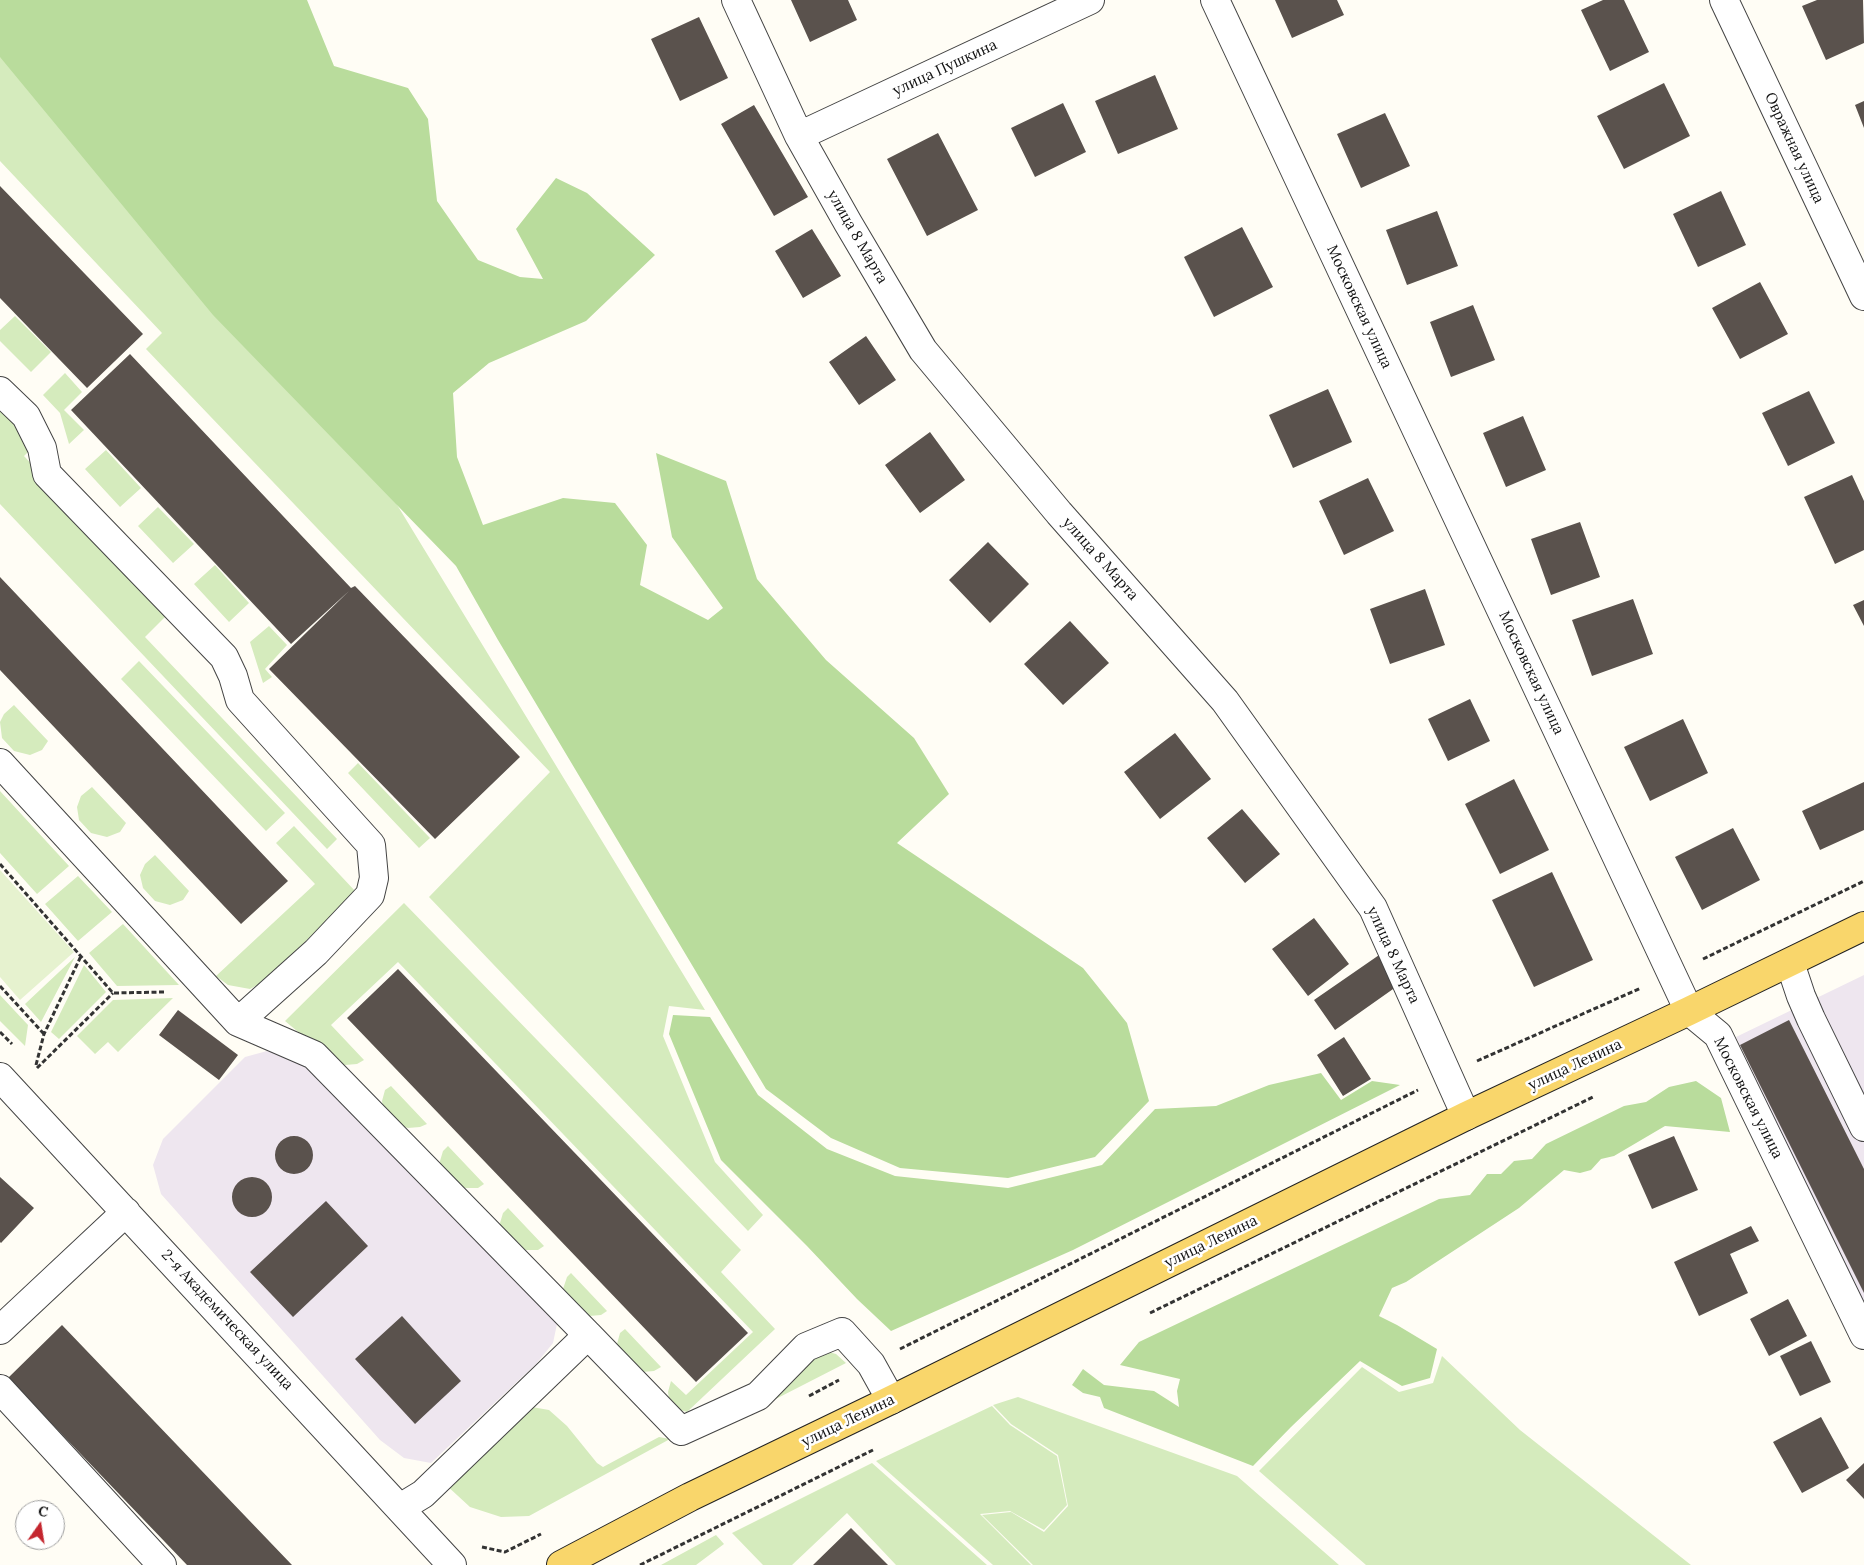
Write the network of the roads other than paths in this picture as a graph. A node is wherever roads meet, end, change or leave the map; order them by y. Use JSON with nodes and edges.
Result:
{"nodes":[{"id":1,"x":736,"y":0,"type":"edge"},
{"id":2,"x":1090,"y":0,"type":"edge"},
{"id":3,"x":1215,"y":0,"type":"edge"},
{"id":4,"x":1724,"y":0,"type":"edge"},
{"id":5,"x":799,"y":136,"type":"junction"},
{"id":6,"x":1864,"y":296,"type":"edge"},
{"id":7,"x":0,"y":391,"type":"edge"},
{"id":8,"x":0,"y":763,"type":"edge"},
{"id":9,"x":1864,"y":926,"type":"edge"},
{"id":10,"x":1790,"y":963,"type":"junction"},
{"id":11,"x":1689,"y":1011,"type":"junction"},
{"id":12,"x":238,"y":1022,"type":"junction"},
{"id":13,"x":0,"y":1077,"type":"edge"},
{"id":14,"x":1466,"y":1116,"type":"junction"},
{"id":15,"x":1862,"y":1116,"type":"edge"},
{"id":16,"x":126,"y":1212,"type":"junction"},
{"id":17,"x":0,"y":1330,"type":"edge"},
{"id":18,"x":588,"y":1335,"type":"junction"},
{"id":19,"x":1864,"y":1335,"type":"edge"},
{"id":20,"x":0,"y":1388,"type":"edge"},
{"id":21,"x":892,"y":1400,"type":"junction"},
{"id":22,"x":400,"y":1508,"type":"junction"},
{"id":23,"x":162,"y":1565,"type":"edge"},
{"id":24,"x":452,"y":1565,"type":"edge"},
{"id":25,"x":561,"y":1565,"type":"edge"}],
"edges":[{"from":1,"to":5,"type":"street","name":"улица 8 Марта"},
{"from":2,"to":5,"type":"street","name":"улица Пушкина"},
{"from":3,"to":11,"type":"street","name":"Московская улица"},
{"from":4,"to":6,"type":"street","name":"Овражная улица"},
{"from":5,"to":14,"type":"street","name":"улица 8 Марта"},
{"from":7,"to":12,"type":"street"},
{"from":8,"to":12,"type":"street"},
{"from":9,"to":10,"type":"main road","name":"улица Ленина"},
{"from":10,"to":11,"type":"main road","name":"улица Ленина"},
{"from":10,"to":15,"type":"street"},
{"from":11,"to":14,"type":"main road","name":"улица Ленина"},
{"from":11,"to":19,"type":"street","name":"Московская улица"},
{"from":12,"to":18,"type":"street"},
{"from":13,"to":16,"type":"street","name":"2-я Академическая улица"},
{"from":14,"to":21,"type":"main road","name":"улица Ленина"},
{"from":16,"to":17,"type":"street"},
{"from":16,"to":22,"type":"street","name":"2-я Академическая улица"},
{"from":18,"to":21,"type":"street"},
{"from":18,"to":22,"type":"street"},
{"from":20,"to":23,"type":"street"},
{"from":21,"to":25,"type":"main road","name":"улица Ленина"},
{"from":22,"to":24,"type":"street","name":"2-я Академическая улица"}]}
